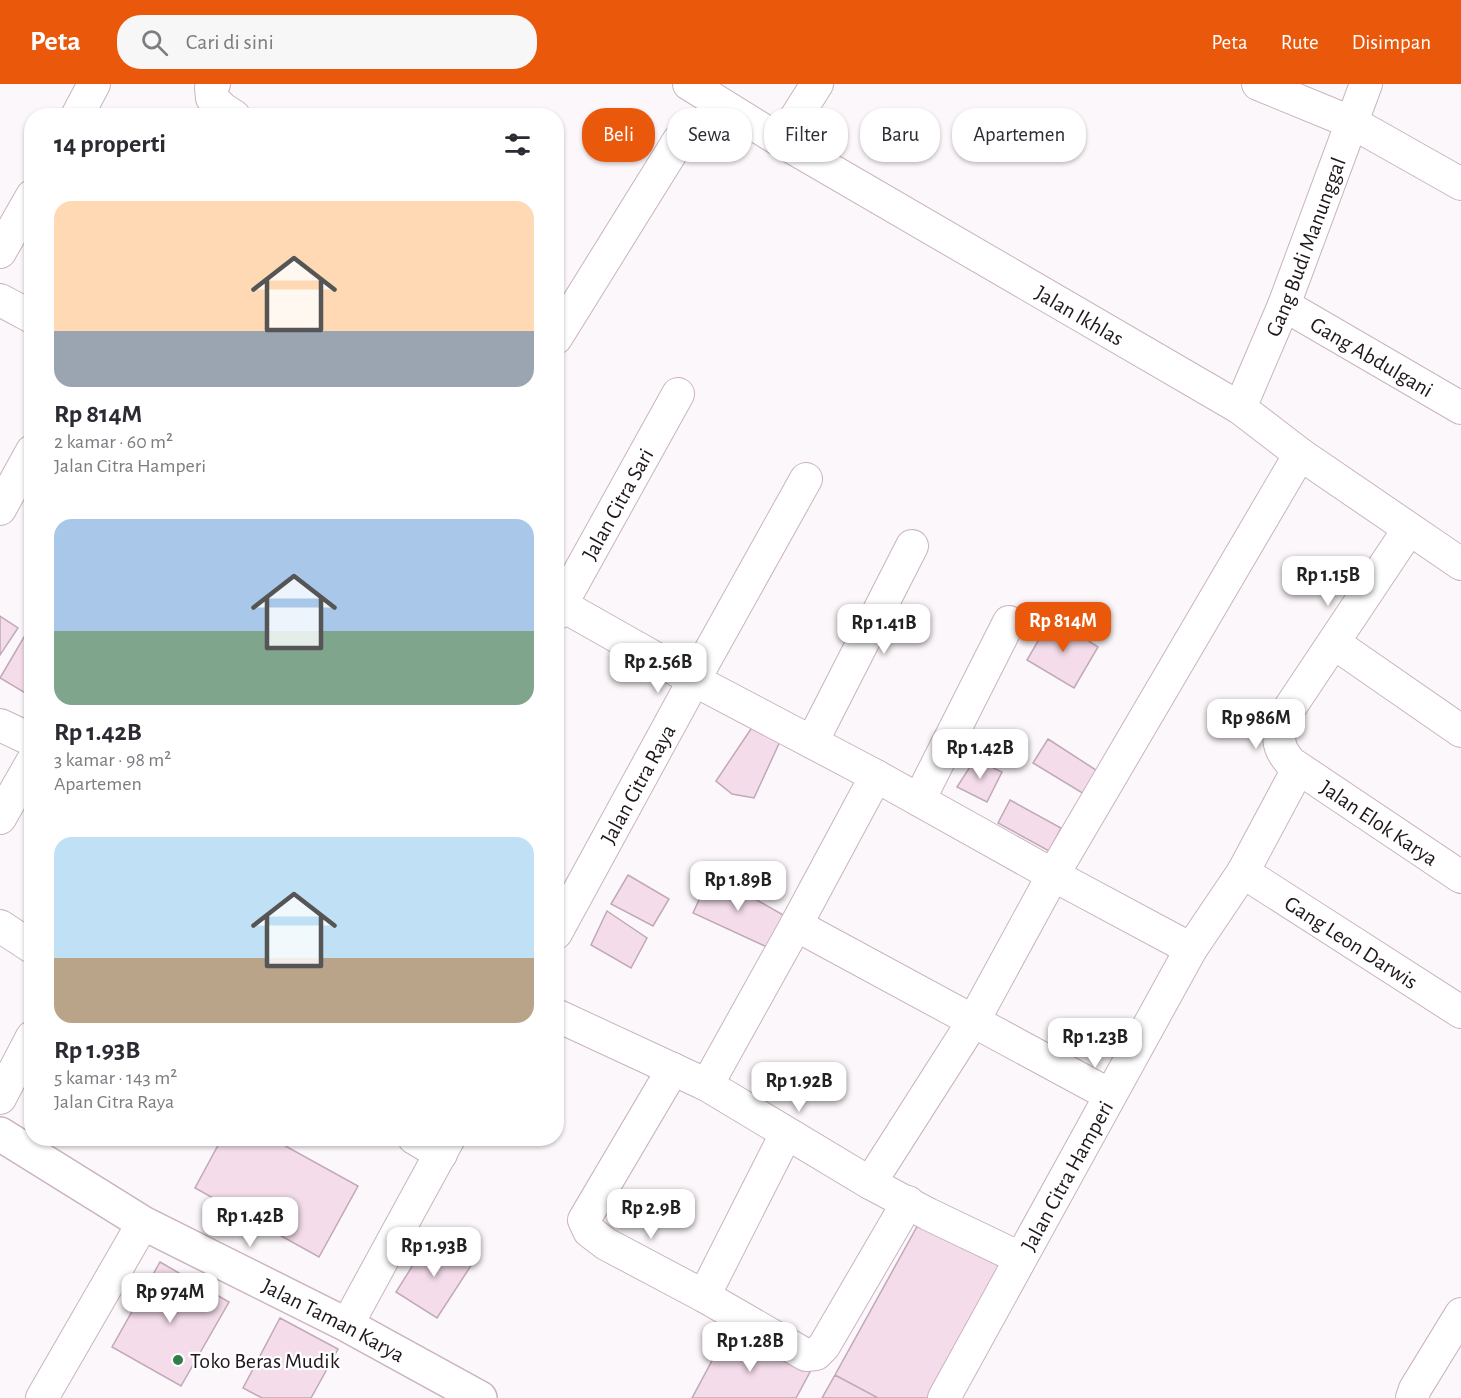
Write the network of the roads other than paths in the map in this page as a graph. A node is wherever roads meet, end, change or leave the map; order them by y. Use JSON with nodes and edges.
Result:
{"nodes":[{"id":1,"x":94,"y":84,"type":"edge"},
{"id":2,"x":689,"y":84,"type":"edge"},
{"id":3,"x":817,"y":84,"type":"edge"},
{"id":4,"x":1258,"y":84,"type":"edge"},
{"id":5,"x":1366,"y":84,"type":"edge"},
{"id":6,"x":81,"y":108,"type":"edge"},
{"id":7,"x":802,"y":108,"type":"edge"},
{"id":8,"x":1353,"y":123,"type":"junction"},
{"id":9,"x":764,"y":130,"type":"edge"},
{"id":10,"x":667,"y":159,"type":"edge"},
{"id":11,"x":817,"y":162,"type":"edge"},
{"id":12,"x":1461,"y":184,"type":"edge"},
{"id":13,"x":24,"y":210,"type":"edge"},
{"id":14,"x":0,"y":252,"type":"edge"},
{"id":15,"x":0,"y":300,"type":"edge"},
{"id":16,"x":1284,"y":305,"type":"junction"},
{"id":17,"x":24,"y":313,"type":"edge"},
{"id":18,"x":564,"y":318,"type":"edge"},
{"id":19,"x":678,"y":394,"type":"dead end"},
{"id":20,"x":1240,"y":408,"type":"junction"},
{"id":21,"x":1461,"y":408,"type":"edge"},
{"id":22,"x":1300,"y":454,"type":"junction"},
{"id":23,"x":24,"y":466,"type":"edge"},
{"id":24,"x":806,"y":479,"type":"dead end"},
{"id":25,"x":0,"y":509,"type":"edge"},
{"id":26,"x":1409,"y":529,"type":"junction"},
{"id":27,"x":912,"y":546,"type":"dead end"},
{"id":28,"x":1461,"y":564,"type":"edge"},
{"id":29,"x":564,"y":596,"type":"edge"},
{"id":30,"x":564,"y":610,"type":"edge"},
{"id":31,"x":1009,"y":622,"type":"dead end"},
{"id":32,"x":1334,"y":643,"type":"junction"},
{"id":33,"x":694,"y":680,"type":"junction"},
{"id":34,"x":0,"y":725,"type":"edge"},
{"id":35,"x":1461,"y":731,"type":"edge"},
{"id":36,"x":24,"y":736,"type":"edge"},
{"id":37,"x":812,"y":742,"type":"junction"},
{"id":38,"x":1298,"y":769,"type":"junction"},
{"id":39,"x":24,"y":776,"type":"edge"},
{"id":40,"x":876,"y":776,"type":"junction"},
{"id":41,"x":920,"y":800,"type":"junction"},
{"id":42,"x":0,"y":818,"type":"edge"},
{"id":43,"x":1242,"y":872,"type":"junction"},
{"id":44,"x":1053,"y":875,"type":"junction"},
{"id":45,"x":1461,"y":877,"type":"edge"},
{"id":46,"x":564,"y":918,"type":"edge"},
{"id":47,"x":796,"y":925,"type":"junction"},
{"id":48,"x":0,"y":926,"type":"edge"},
{"id":49,"x":24,"y":942,"type":"edge"},
{"id":50,"x":1191,"y":949,"type":"junction"},
{"id":51,"x":1461,"y":1012,"type":"edge"},
{"id":52,"x":564,"y":1019,"type":"edge"},
{"id":53,"x":974,"y":1020,"type":"junction"},
{"id":54,"x":24,"y":1052,"type":"edge"},
{"id":55,"x":673,"y":1069,"type":"junction"},
{"id":56,"x":707,"y":1085,"type":"junction"},
{"id":57,"x":1110,"y":1095,"type":"junction"},
{"id":58,"x":0,"y":1098,"type":"edge"},
{"id":59,"x":0,"y":1134,"type":"edge"},
{"id":60,"x":786,"y":1134,"type":"junction"},
{"id":61,"x":445,"y":1146,"type":"edge"},
{"id":62,"x":870,"y":1183,"type":"junction"},
{"id":63,"x":908,"y":1202,"type":"junction"},
{"id":64,"x":143,"y":1223,"type":"junction"},
{"id":65,"x":1020,"y":1257,"type":"junction"},
{"id":66,"x":704,"y":1296,"type":"junction"},
{"id":67,"x":1461,"y":1314,"type":"edge"},
{"id":68,"x":347,"y":1325,"type":"junction"},
{"id":69,"x":42,"y":1398,"type":"edge"},
{"id":70,"x":480,"y":1398,"type":"edge"},
{"id":71,"x":944,"y":1398,"type":"edge"},
{"id":72,"x":1412,"y":1398,"type":"edge"}],
"edges":[{"from":1,"to":6,"type":"street"},
{"from":2,"to":9,"type":"street","name":"Jalan Ikhlas"},
{"from":3,"to":7,"type":"street"},
{"from":4,"to":8,"type":"street"},
{"from":5,"to":8,"type":"street","name":"Gang Budi Manunggal"},
{"from":8,"to":12,"type":"street"},
{"from":8,"to":16,"type":"street","name":"Gang Budi Manunggal"},
{"from":10,"to":18,"type":"street"},
{"from":11,"to":20,"type":"street","name":"Jalan Ikhlas"},
{"from":13,"to":14,"type":"street"},
{"from":15,"to":17,"type":"street"},
{"from":16,"to":20,"type":"street","name":"Gang Budi Manunggal"},
{"from":16,"to":21,"type":"street","name":"Gang Abdulgani"},
{"from":19,"to":29,"type":"street","name":"Jalan Citra Sari"},
{"from":20,"to":22,"type":"street","name":"Jalan Ikhlas"},
{"from":22,"to":26,"type":"street","name":"Jalan Ikhlas"},
{"from":22,"to":44,"type":"street"},
{"from":23,"to":25,"type":"street"},
{"from":24,"to":33,"type":"street","name":"Jalan Citra Raya"},
{"from":26,"to":28,"type":"street","name":"Jalan Ikhlas"},
{"from":26,"to":32,"type":"street"},
{"from":27,"to":37,"type":"street"},
{"from":30,"to":33,"type":"street"},
{"from":31,"to":41,"type":"street"},
{"from":32,"to":35,"type":"street"},
{"from":32,"to":38,"type":"street","name":"Jalan Elok Karya"},
{"from":33,"to":37,"type":"street"},
{"from":33,"to":46,"type":"street","name":"Jalan Citra Raya"},
{"from":34,"to":36,"type":"street"},
{"from":37,"to":40,"type":"street"},
{"from":38,"to":43,"type":"street","name":"Jalan Citra Hamperi"},
{"from":38,"to":45,"type":"street","name":"Jalan Elok Karya"},
{"from":39,"to":42,"type":"street"},
{"from":40,"to":41,"type":"street"},
{"from":40,"to":47,"type":"street"},
{"from":41,"to":44,"type":"street"},
{"from":43,"to":50,"type":"street","name":"Jalan Citra Hamperi"},
{"from":43,"to":51,"type":"street","name":"Gang Leon Darwis"},
{"from":44,"to":50,"type":"street"},
{"from":44,"to":53,"type":"street"},
{"from":47,"to":53,"type":"street"},
{"from":47,"to":56,"type":"street"},
{"from":48,"to":49,"type":"street"},
{"from":50,"to":57,"type":"street","name":"Jalan Citra Hamperi"},
{"from":52,"to":55,"type":"street"},
{"from":53,"to":57,"type":"street"},
{"from":53,"to":62,"type":"street"},
{"from":54,"to":58,"type":"street"},
{"from":55,"to":56,"type":"street"},
{"from":55,"to":66,"type":"street"},
{"from":56,"to":60,"type":"street"},
{"from":57,"to":65,"type":"street","name":"Jalan Citra Hamperi"},
{"from":59,"to":64,"type":"street","name":"Jalan Taman Karya"},
{"from":60,"to":62,"type":"street"},
{"from":60,"to":66,"type":"street"},
{"from":61,"to":68,"type":"street"},
{"from":62,"to":63,"type":"street"},
{"from":63,"to":65,"type":"street"},
{"from":63,"to":66,"type":"street"},
{"from":64,"to":68,"type":"street","name":"Jalan Taman Karya"},
{"from":64,"to":69,"type":"street"},
{"from":65,"to":71,"type":"street","name":"Jalan Citra Hamperi"},
{"from":67,"to":72,"type":"street"},
{"from":68,"to":70,"type":"street","name":"Jalan Taman Karya"}]}
